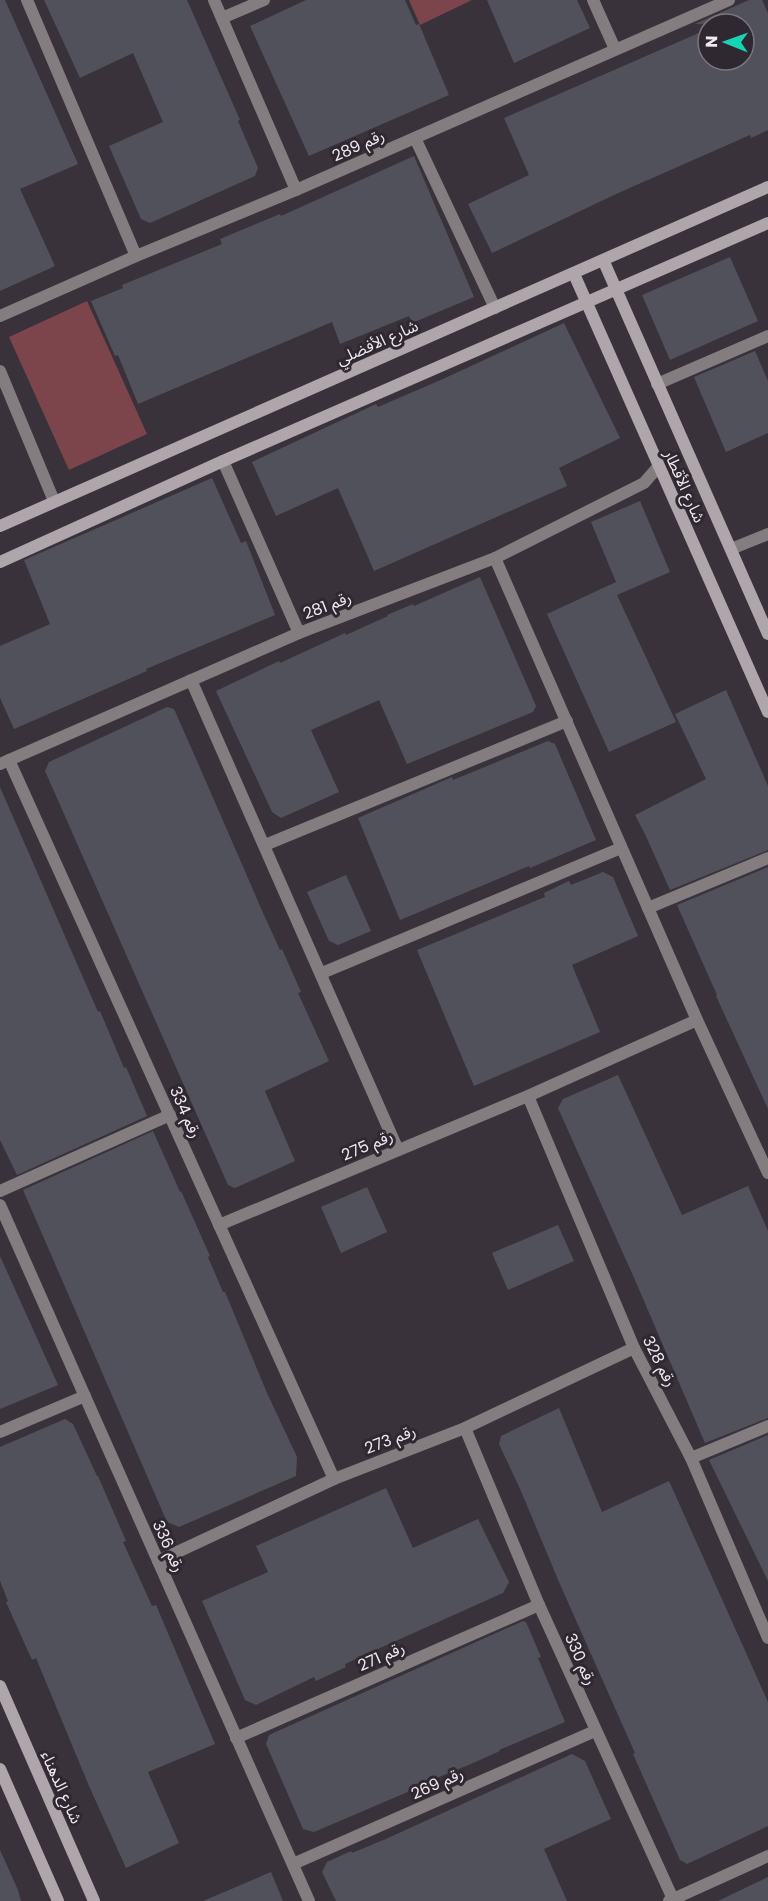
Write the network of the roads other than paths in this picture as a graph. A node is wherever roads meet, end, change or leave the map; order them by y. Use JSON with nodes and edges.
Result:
{"nodes":[{"id":1,"x":27,"y":0,"type":"edge"},
{"id":2,"x":214,"y":0,"type":"edge"},
{"id":3,"x":264,"y":0,"type":"edge"},
{"id":4,"x":593,"y":0,"type":"edge"},
{"id":5,"x":729,"y":0,"type":"edge"},
{"id":6,"x":222,"y":18,"type":"junction"},
{"id":7,"x":615,"y":49,"type":"junction"},
{"id":8,"x":415,"y":138,"type":"junction"},
{"id":9,"x":768,"y":188,"type":"edge"},
{"id":10,"x":296,"y":190,"type":"junction"},
{"id":11,"x":768,"y":223,"type":"edge"},
{"id":12,"x":136,"y":256,"type":"junction"},
{"id":13,"x":604,"y":262,"type":"junction"},
{"id":14,"x":574,"y":274,"type":"junction"},
{"id":15,"x":616,"y":288,"type":"junction"},
{"id":16,"x":585,"y":302,"type":"junction"},
{"id":17,"x":495,"y":308,"type":"junction"},
{"id":18,"x":0,"y":316,"type":"edge"},
{"id":19,"x":768,"y":336,"type":"edge"},
{"id":20,"x":0,"y":371,"type":"edge"},
{"id":21,"x":657,"y":384,"type":"junction"},
{"id":22,"x":222,"y":461,"type":"junction"},
{"id":23,"x":658,"y":466,"type":"junction"},
{"id":24,"x":54,"y":501,"type":"junction"},
{"id":25,"x":0,"y":526,"type":"edge"},
{"id":26,"x":768,"y":534,"type":"edge"},
{"id":27,"x":731,"y":549,"type":"junction"},
{"id":28,"x":495,"y":558,"type":"junction"},
{"id":29,"x":0,"y":562,"type":"edge"},
{"id":30,"x":299,"y":633,"type":"junction"},
{"id":31,"x":768,"y":634,"type":"edge"},
{"id":32,"x":191,"y":680,"type":"junction"},
{"id":33,"x":768,"y":712,"type":"edge"},
{"id":34,"x":567,"y":721,"type":"junction"},
{"id":35,"x":5,"y":762,"type":"edge"},
{"id":36,"x":265,"y":845,"type":"junction"},
{"id":37,"x":621,"y":848,"type":"junction"},
{"id":38,"x":768,"y":858,"type":"edge"},
{"id":39,"x":648,"y":908,"type":"junction"},
{"id":40,"x":321,"y":973,"type":"junction"},
{"id":41,"x":697,"y":1020,"type":"junction"},
{"id":42,"x":528,"y":1096,"type":"junction"},
{"id":43,"x":170,"y":1115,"type":"junction"},
{"id":44,"x":398,"y":1150,"type":"junction"},
{"id":45,"x":768,"y":1173,"type":"edge"},
{"id":46,"x":0,"y":1191,"type":"edge"},
{"id":47,"x":0,"y":1204,"type":"edge"},
{"id":48,"x":219,"y":1225,"type":"junction"},
{"id":49,"x":634,"y":1348,"type":"junction"},
{"id":50,"x":85,"y":1396,"type":"junction"},
{"id":51,"x":768,"y":1426,"type":"edge"},
{"id":52,"x":465,"y":1428,"type":"junction"},
{"id":53,"x":0,"y":1432,"type":"edge"},
{"id":54,"x":691,"y":1458,"type":"junction"},
{"id":55,"x":334,"y":1479,"type":"junction"},
{"id":56,"x":158,"y":1561,"type":"junction"},
{"id":57,"x":538,"y":1605,"type":"junction"},
{"id":58,"x":768,"y":1638,"type":"edge"},
{"id":59,"x":0,"y":1686,"type":"edge"},
{"id":60,"x":595,"y":1731,"type":"junction"},
{"id":61,"x":236,"y":1738,"type":"junction"},
{"id":62,"x":0,"y":1769,"type":"edge"},
{"id":63,"x":768,"y":1856,"type":"edge"},
{"id":64,"x":293,"y":1864,"type":"junction"},
{"id":65,"x":694,"y":1896,"type":"edge"},
{"id":66,"x":671,"y":1900,"type":"edge"},
{"id":67,"x":58,"y":1901,"type":"edge"},
{"id":68,"x":94,"y":1901,"type":"edge"},
{"id":69,"x":309,"y":1901,"type":"edge"}],
"edges":[{"from":1,"to":12,"type":"street"},
{"from":2,"to":6,"type":"street"},
{"from":3,"to":6,"type":"street"},
{"from":4,"to":7,"type":"street"},
{"from":5,"to":7,"type":"street","name":"رقم 289"},
{"from":6,"to":10,"type":"street"},
{"from":7,"to":8,"type":"street","name":"رقم 289"},
{"from":8,"to":10,"type":"street","name":"رقم 289"},
{"from":8,"to":17,"type":"street"},
{"from":9,"to":13,"type":"street","name":"شارع الأفضلي"},
{"from":10,"to":12,"type":"street","name":"رقم 289"},
{"from":11,"to":15,"type":"street"},
{"from":12,"to":18,"type":"street","name":"رقم 289"},
{"from":13,"to":14,"type":"street","name":"شارع الأفضلي"},
{"from":13,"to":15,"type":"street","name":"شارع الأقطار"},
{"from":14,"to":16,"type":"street","name":"شارع الأقطار"},
{"from":14,"to":17,"type":"street","name":"شارع الأفضلي"},
{"from":15,"to":16,"type":"street"},
{"from":15,"to":21,"type":"street","name":"شارع الأقطار"},
{"from":16,"to":22,"type":"street"},
{"from":16,"to":23,"type":"street","name":"شارع الأقطار"},
{"from":17,"to":24,"type":"street","name":"شارع الأفضلي"},
{"from":19,"to":21,"type":"street"},
{"from":20,"to":24,"type":"street"},
{"from":21,"to":27,"type":"street","name":"شارع الأقطار"},
{"from":22,"to":29,"type":"street"},
{"from":22,"to":30,"type":"street"},
{"from":23,"to":28,"type":"street","name":"رقم 281"},
{"from":23,"to":33,"type":"street","name":"شارع الأقطار"},
{"from":24,"to":25,"type":"street","name":"شارع الأفضلي"},
{"from":26,"to":27,"type":"street"},
{"from":27,"to":31,"type":"street","name":"شارع الأقطار"},
{"from":28,"to":30,"type":"street","name":"رقم 281"},
{"from":28,"to":34,"type":"street"},
{"from":30,"to":32,"type":"street","name":"رقم 281"},
{"from":32,"to":35,"type":"street","name":"رقم 281"},
{"from":32,"to":36,"type":"street"},
{"from":34,"to":36,"type":"street"},
{"from":34,"to":37,"type":"street"},
{"from":35,"to":43,"type":"street","name":"رقم 334"},
{"from":36,"to":40,"type":"street"},
{"from":37,"to":39,"type":"street"},
{"from":37,"to":40,"type":"street"},
{"from":38,"to":39,"type":"street"},
{"from":39,"to":41,"type":"street"},
{"from":40,"to":44,"type":"street"},
{"from":41,"to":42,"type":"street","name":"رقم 275"},
{"from":41,"to":45,"type":"street"},
{"from":42,"to":44,"type":"street","name":"رقم 275"},
{"from":42,"to":49,"type":"street","name":"رقم 328"},
{"from":43,"to":46,"type":"street"},
{"from":43,"to":48,"type":"street","name":"رقم 334"},
{"from":44,"to":48,"type":"street","name":"رقم 275"},
{"from":47,"to":50,"type":"street","name":"رقم 336"},
{"from":48,"to":55,"type":"street","name":"رقم 334"},
{"from":49,"to":52,"type":"street","name":"رقم 273"},
{"from":49,"to":54,"type":"street","name":"رقم 328"},
{"from":50,"to":53,"type":"street"},
{"from":50,"to":56,"type":"street","name":"رقم 336"},
{"from":51,"to":54,"type":"street"},
{"from":52,"to":55,"type":"street","name":"رقم 273"},
{"from":52,"to":57,"type":"street","name":"رقم 330"},
{"from":54,"to":58,"type":"street","name":"رقم 328"},
{"from":55,"to":56,"type":"street","name":"رقم 273"},
{"from":56,"to":61,"type":"street","name":"رقم 336"},
{"from":57,"to":60,"type":"street","name":"رقم 330"},
{"from":57,"to":61,"type":"street","name":"رقم 271"},
{"from":59,"to":68,"type":"street","name":"شارع الدهناء"},
{"from":60,"to":64,"type":"street","name":"رقم 269"},
{"from":60,"to":66,"type":"street","name":"رقم 330"},
{"from":61,"to":64,"type":"street","name":"رقم 336"},
{"from":62,"to":67,"type":"street"},
{"from":63,"to":65,"type":"street"},
{"from":64,"to":69,"type":"street","name":"رقم 336"},
{"from":65,"to":66,"type":"street"}]}
